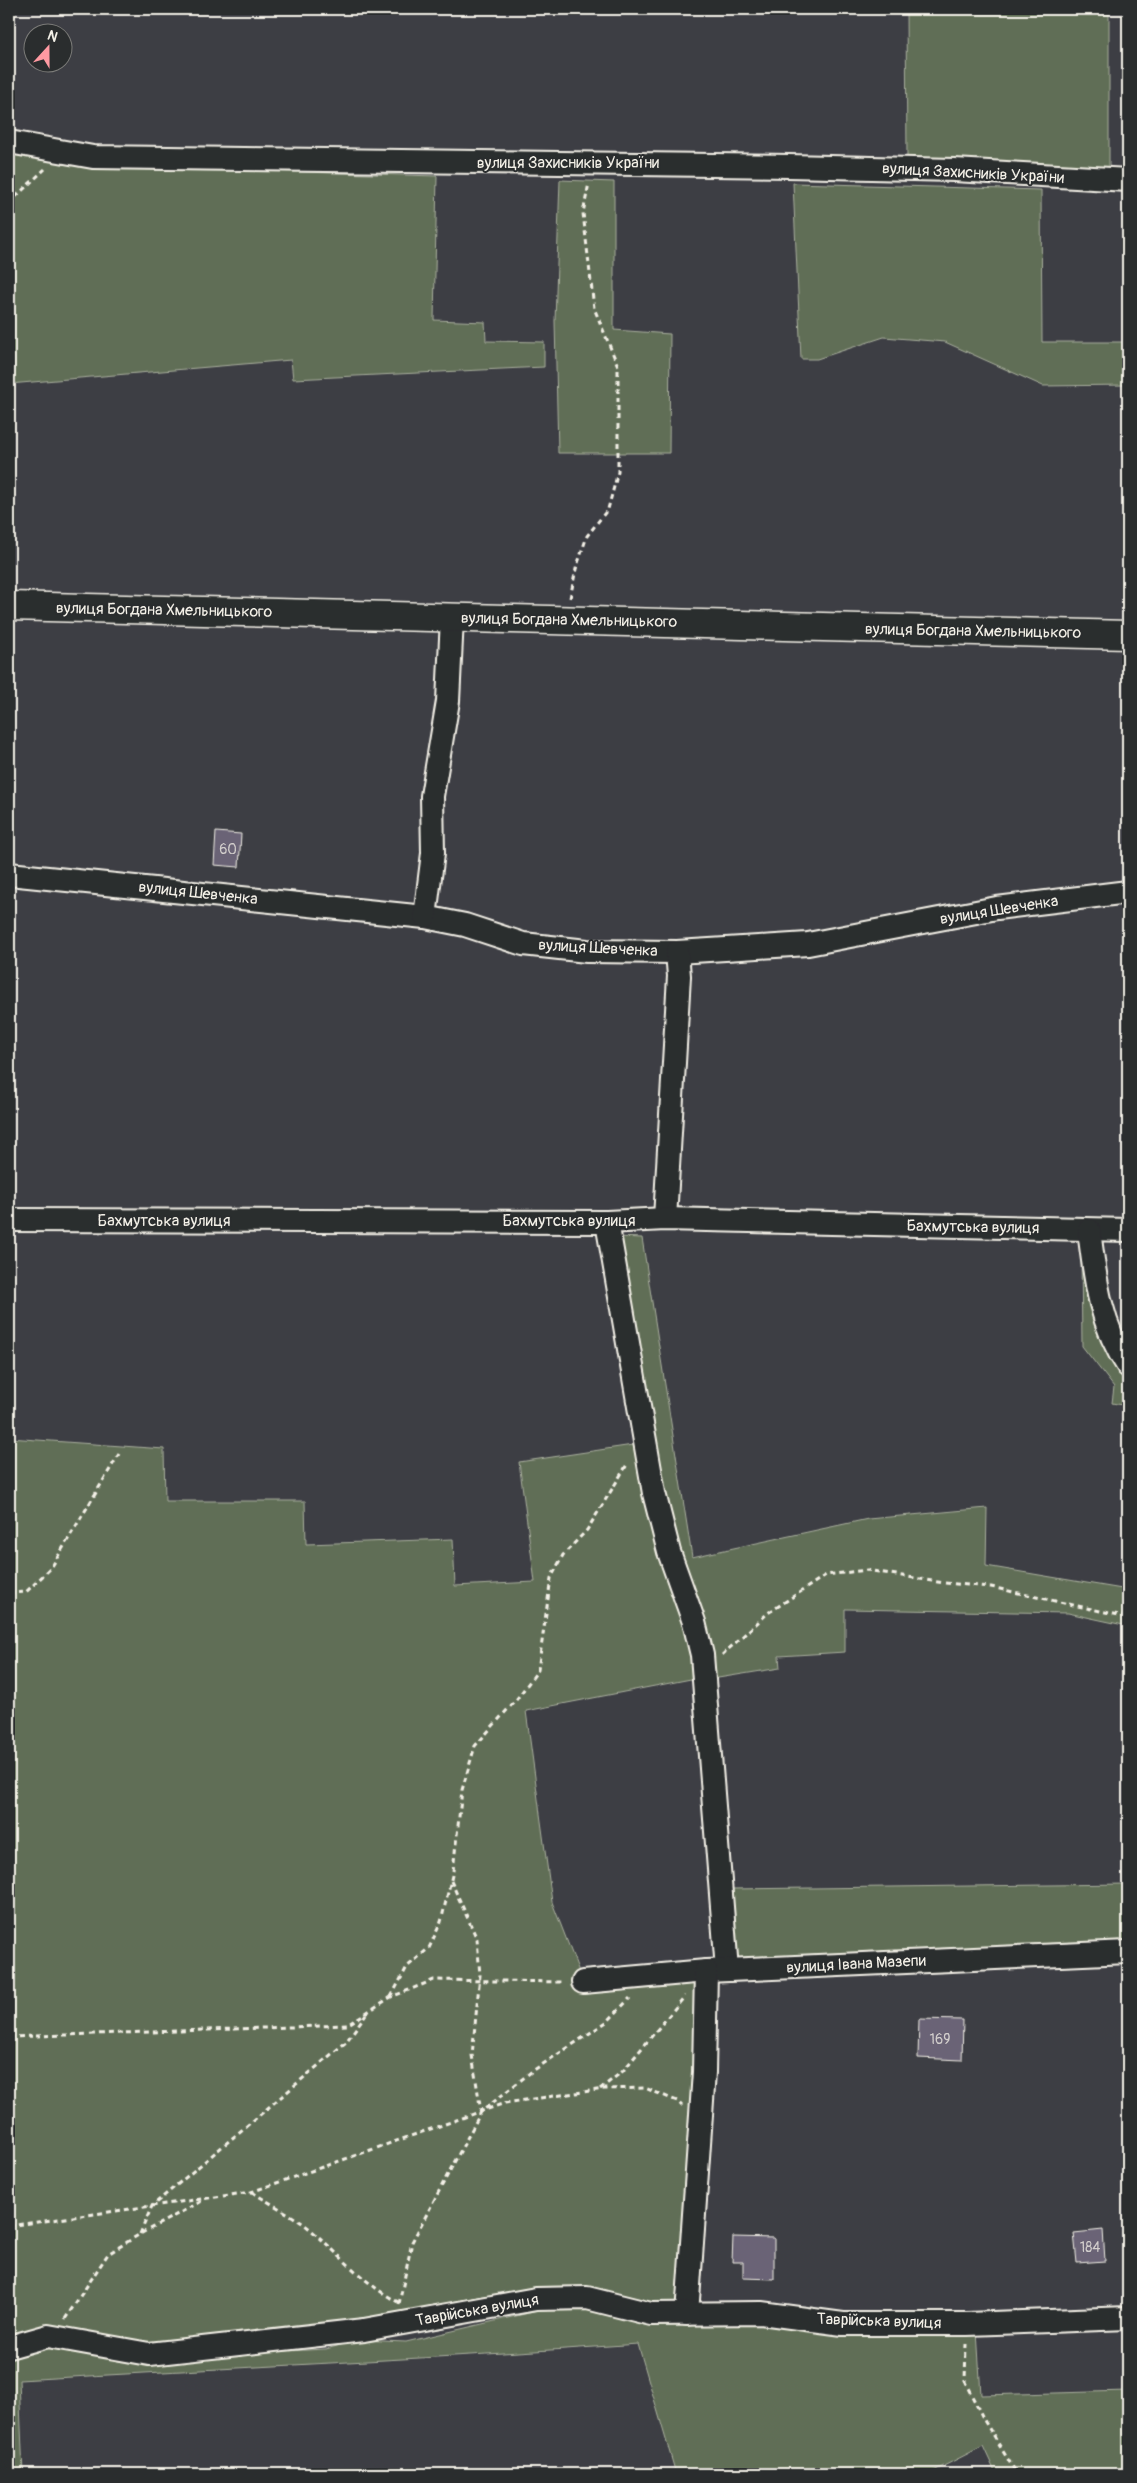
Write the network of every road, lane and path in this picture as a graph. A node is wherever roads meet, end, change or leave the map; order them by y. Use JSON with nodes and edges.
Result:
{"nodes":[{"id":1,"x":9,"y":142,"type":"edge"},
{"id":2,"x":64,"y":152,"type":"junction"},
{"id":3,"x":592,"y":163,"type":"junction"},
{"id":4,"x":1128,"y":180,"type":"edge"},
{"id":5,"x":9,"y":203,"type":"edge"},
{"id":6,"x":9,"y":606,"type":"edge"},
{"id":7,"x":452,"y":618,"type":"junction"},
{"id":8,"x":562,"y":620,"type":"junction"},
{"id":9,"x":1128,"y":635,"type":"edge"},
{"id":10,"x":9,"y":874,"type":"edge"},
{"id":11,"x":1128,"y":892,"type":"edge"},
{"id":12,"x":425,"y":917,"type":"junction"},
{"id":13,"x":677,"y":952,"type":"junction"},
{"id":14,"x":665,"y":1219,"type":"junction"},
{"id":15,"x":9,"y":1220,"type":"edge"},
{"id":16,"x":607,"y":1222,"type":"junction"},
{"id":17,"x":1089,"y":1230,"type":"junction"},
{"id":18,"x":1128,"y":1230,"type":"edge"},
{"id":19,"x":1128,"y":1366,"type":"edge"},
{"id":20,"x":644,"y":1437,"type":"junction"},
{"id":21,"x":119,"y":1454,"type":"dead end"},
{"id":22,"x":9,"y":1593,"type":"edge"},
{"id":23,"x":1128,"y":1617,"type":"edge"},
{"id":24,"x":703,"y":1673,"type":"junction"},
{"id":25,"x":451,"y":1880,"type":"junction"},
{"id":26,"x":1128,"y":1952,"type":"edge"},
{"id":27,"x":716,"y":1971,"type":"junction"},
{"id":28,"x":654,"y":1975,"type":"junction"},
{"id":29,"x":480,"y":1980,"type":"junction"},
{"id":30,"x":583,"y":1982,"type":"joint"},
{"id":31,"x":391,"y":1997,"type":"junction"},
{"id":32,"x":368,"y":2012,"type":"junction"},
{"id":33,"x":9,"y":2037,"type":"edge"},
{"id":34,"x":599,"y":2090,"type":"junction"},
{"id":35,"x":481,"y":2112,"type":"junction"},
{"id":36,"x":700,"y":2123,"type":"junction"},
{"id":37,"x":251,"y":2192,"type":"junction"},
{"id":38,"x":207,"y":2198,"type":"junction"},
{"id":39,"x":152,"y":2206,"type":"junction"},
{"id":40,"x":9,"y":2226,"type":"edge"},
{"id":41,"x":140,"y":2234,"type":"junction"},
{"id":42,"x":399,"y":2313,"type":"junction"},
{"id":43,"x":688,"y":2314,"type":"junction"},
{"id":44,"x":430,"y":2318,"type":"junction"},
{"id":45,"x":1128,"y":2318,"type":"edge"},
{"id":46,"x":966,"y":2324,"type":"junction"},
{"id":47,"x":54,"y":2337,"type":"junction"},
{"id":48,"x":9,"y":2347,"type":"edge"},
{"id":49,"x":1017,"y":2474,"type":"edge"}],
"edges":[{"from":1,"to":2,"type":"street","name":"вулиця Захисників України"},
{"from":2,"to":3,"type":"street","name":"вулиця Захисників України"},
{"from":2,"to":5,"type":"path"},
{"from":3,"to":4,"type":"street","name":"вулиця Захисників України"},
{"from":3,"to":8,"type":"path"},
{"from":6,"to":7,"type":"street","name":"вулиця Богдана Хмельницького"},
{"from":7,"to":8,"type":"street","name":"вулиця Богдана Хмельницького"},
{"from":7,"to":12,"type":"street"},
{"from":8,"to":9,"type":"street","name":"вулиця Богдана Хмельницького"},
{"from":10,"to":12,"type":"street","name":"вулиця Шевченка"},
{"from":11,"to":13,"type":"street","name":"вулиця Шевченка"},
{"from":12,"to":13,"type":"street","name":"вулиця Шевченка"},
{"from":13,"to":14,"type":"street"},
{"from":14,"to":16,"type":"street","name":"Бахмутська вулиця"},
{"from":14,"to":17,"type":"street","name":"Бахмутська вулиця"},
{"from":15,"to":16,"type":"street","name":"Бахмутська вулиця"},
{"from":16,"to":20,"type":"street"},
{"from":17,"to":18,"type":"street","name":"Бахмутська вулиця"},
{"from":17,"to":19,"type":"street"},
{"from":20,"to":24,"type":"street"},
{"from":20,"to":25,"type":"path"},
{"from":21,"to":22,"type":"path"},
{"from":23,"to":24,"type":"path"},
{"from":24,"to":27,"type":"street"},
{"from":25,"to":29,"type":"path"},
{"from":25,"to":31,"type":"path"},
{"from":26,"to":27,"type":"street","name":"вулиця Івана Мазепи"},
{"from":27,"to":28,"type":"street","name":"вулиця Івана Мазепи"},
{"from":27,"to":34,"type":"path"},
{"from":27,"to":36,"type":"street"},
{"from":28,"to":30,"type":"street","name":"вулиця Івана Мазепи"},
{"from":28,"to":35,"type":"path"},
{"from":29,"to":30,"type":"path"},
{"from":29,"to":31,"type":"path"},
{"from":29,"to":35,"type":"path"},
{"from":31,"to":32,"type":"path"},
{"from":32,"to":33,"type":"path"},
{"from":32,"to":39,"type":"path"},
{"from":34,"to":35,"type":"path"},
{"from":34,"to":36,"type":"path"},
{"from":35,"to":37,"type":"path"},
{"from":35,"to":42,"type":"path"},
{"from":36,"to":43,"type":"street"},
{"from":37,"to":38,"type":"path"},
{"from":37,"to":42,"type":"path"},
{"from":38,"to":39,"type":"path"},
{"from":38,"to":41,"type":"path"},
{"from":39,"to":40,"type":"path"},
{"from":39,"to":41,"type":"path"},
{"from":41,"to":47,"type":"path"},
{"from":42,"to":44,"type":"street","name":"Таврійська вулиця"},
{"from":42,"to":44,"type":"path"},
{"from":42,"to":47,"type":"street","name":"Таврійська вулиця"},
{"from":43,"to":44,"type":"street","name":"Таврійська вулиця"},
{"from":43,"to":46,"type":"street","name":"Таврійська вулиця"},
{"from":45,"to":46,"type":"street","name":"Таврійська вулиця"},
{"from":46,"to":49,"type":"path"},
{"from":47,"to":48,"type":"street","name":"Таврійська вулиця"}]}
